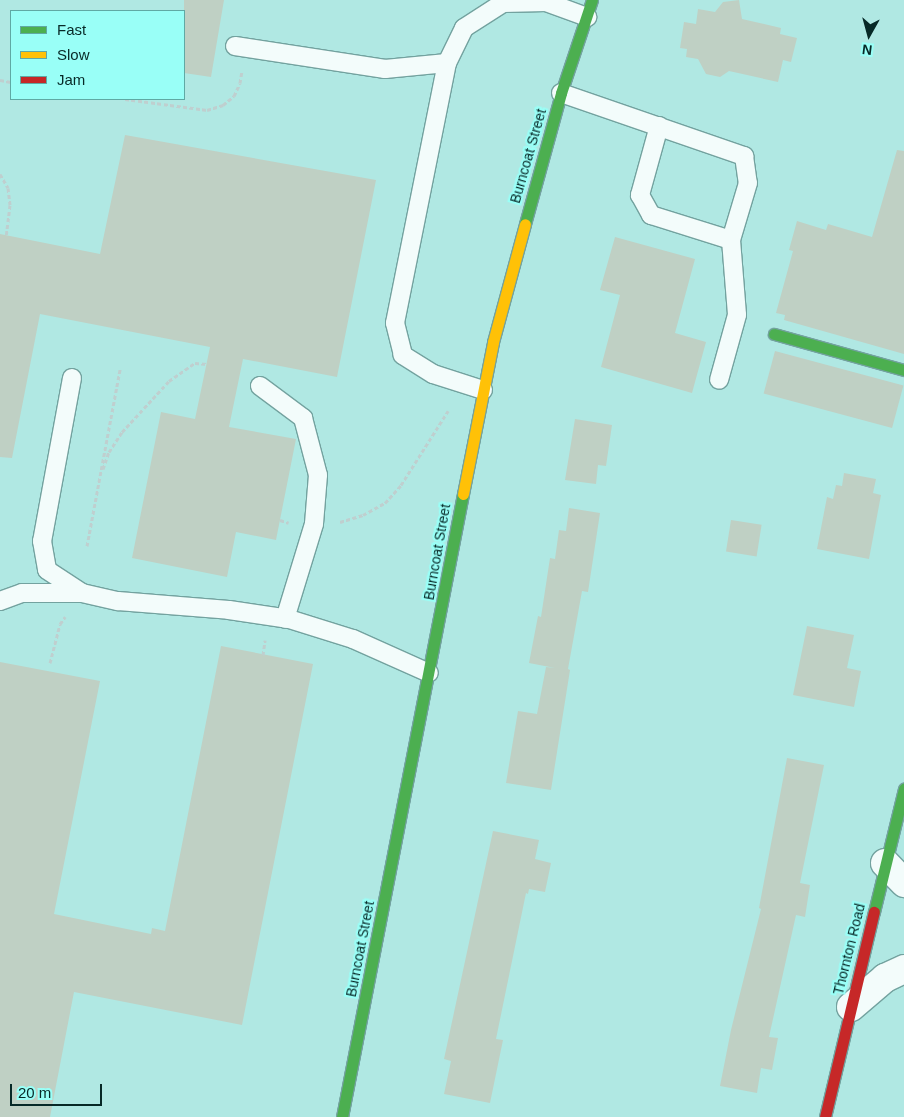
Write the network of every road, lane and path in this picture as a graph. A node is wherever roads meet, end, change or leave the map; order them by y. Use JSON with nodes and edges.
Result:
{"nodes":[{"id":1,"x":590,"y":8,"type":"edge"},
{"id":2,"x":241,"y":47,"type":"joint"},
{"id":3,"x":447,"y":64,"type":"junction"},
{"id":4,"x":561,"y":94,"type":"junction"},
{"id":5,"x":132,"y":100,"type":"edge"},
{"id":6,"x":659,"y":126,"type":"junction"},
{"id":7,"x":0,"y":174,"type":"edge"},
{"id":8,"x":6,"y":236,"type":"dead end"},
{"id":9,"x":731,"y":240,"type":"junction"},
{"id":10,"x":774,"y":334,"type":"dead end"},
{"id":11,"x":207,"y":364,"type":"dead end"},
{"id":12,"x":120,"y":369,"type":"dead end"},
{"id":13,"x":904,"y":370,"type":"edge"},
{"id":14,"x":72,"y":378,"type":"dead end"},
{"id":15,"x":719,"y":380,"type":"dead end"},
{"id":16,"x":260,"y":386,"type":"dead end"},
{"id":17,"x":483,"y":390,"type":"junction"},
{"id":18,"x":452,"y":404,"type":"dead end"},
{"id":19,"x":100,"y":478,"type":"junction"},
{"id":20,"x":333,"y":523,"type":"dead end"},
{"id":21,"x":87,"y":546,"type":"dead end"},
{"id":22,"x":82,"y":592,"type":"junction"},
{"id":23,"x":0,"y":601,"type":"edge"},
{"id":24,"x":67,"y":614,"type":"dead end"},
{"id":25,"x":285,"y":618,"type":"junction"},
{"id":26,"x":266,"y":634,"type":"dead end"},
{"id":27,"x":263,"y":654,"type":"dead end"},
{"id":28,"x":50,"y":663,"type":"dead end"},
{"id":29,"x":429,"y":673,"type":"junction"},
{"id":30,"x":904,"y":788,"type":"edge"},
{"id":31,"x":886,"y":863,"type":"junction"},
{"id":32,"x":904,"y":883,"type":"edge"},
{"id":33,"x":904,"y":969,"type":"edge"},
{"id":34,"x":851,"y":1007,"type":"junction"},
{"id":35,"x":342,"y":1117,"type":"edge"},
{"id":36,"x":824,"y":1117,"type":"edge"}],
"edges":[{"from":1,"to":3,"type":"lane"},
{"from":1,"to":4,"type":"main road","name":"Burncoat Street"},
{"from":2,"to":3,"type":"lane"},
{"from":2,"to":5,"type":"path"},
{"from":3,"to":17,"type":"lane"},
{"from":4,"to":6,"type":"lane"},
{"from":4,"to":17,"type":"main road","name":"Burncoat Street"},
{"from":6,"to":9,"type":"lane"},
{"from":6,"to":9,"type":"lane"},
{"from":7,"to":8,"type":"path"},
{"from":9,"to":15,"type":"lane"},
{"from":10,"to":13,"type":"main road"},
{"from":11,"to":19,"type":"path"},
{"from":12,"to":19,"type":"path"},
{"from":14,"to":22,"type":"lane"},
{"from":16,"to":25,"type":"lane"},
{"from":17,"to":29,"type":"main road","name":"Burncoat Street"},
{"from":18,"to":20,"type":"path"},
{"from":19,"to":21,"type":"path"},
{"from":22,"to":23,"type":"lane"},
{"from":22,"to":25,"type":"lane"},
{"from":24,"to":28,"type":"path"},
{"from":25,"to":29,"type":"lane"},
{"from":26,"to":27,"type":"path"},
{"from":29,"to":35,"type":"main road","name":"Burncoat Street"},
{"from":30,"to":31,"type":"main road","name":"Thornton Road"},
{"from":31,"to":32,"type":"street"},
{"from":31,"to":34,"type":"main road","name":"Thornton Road"},
{"from":33,"to":34,"type":"street"},
{"from":34,"to":36,"type":"main road","name":"Thornton Road"}]}
